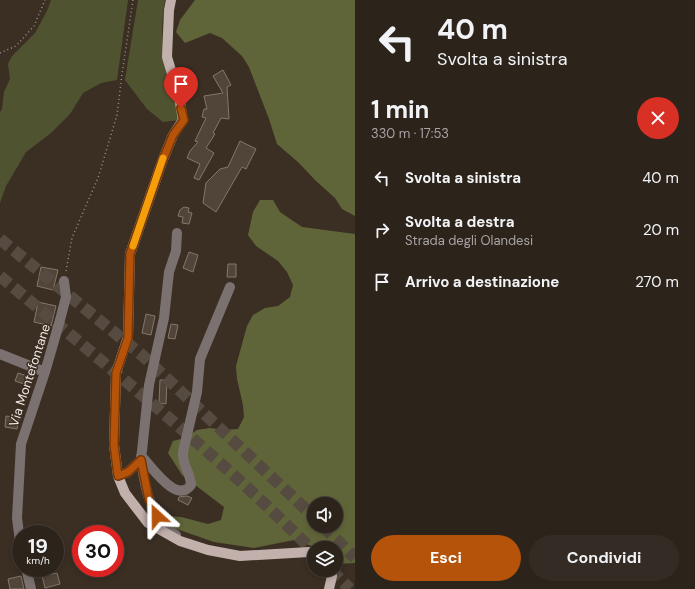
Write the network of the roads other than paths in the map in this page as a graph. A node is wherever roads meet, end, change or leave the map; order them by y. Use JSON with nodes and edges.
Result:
{"nodes":[{"id":1,"x":171,"y":0,"type":"edge"},
{"id":2,"x":176,"y":233,"type":"dead end"},
{"id":3,"x":64,"y":281,"type":"road end"},
{"id":4,"x":230,"y":288,"type":"dead end"},
{"id":5,"x":0,"y":354,"type":"edge"},
{"id":6,"x":45,"y":372,"type":"junction"},
{"id":7,"x":141,"y":458,"type":"junction"},
{"id":8,"x":118,"y":476,"type":"junction"},
{"id":9,"x":18,"y":525,"type":"edge"},
{"id":10,"x":188,"y":544,"type":"junction"},
{"id":11,"x":307,"y":552,"type":"edge"},
{"id":12,"x":28,"y":577,"type":"edge"},
{"id":13,"x":332,"y":577,"type":"edge"},
{"id":14,"x":31,"y":589,"type":"edge"},
{"id":15,"x":329,"y":589,"type":"edge"}],
"edges":[{"from":1,"to":8,"type":"main road"},
{"from":2,"to":7,"type":"street"},
{"from":3,"to":6,"type":"street","name":"Via Montefontane"},
{"from":4,"to":7,"type":"street"},
{"from":5,"to":6,"type":"street"},
{"from":6,"to":9,"type":"street","name":"Via Montefontane"},
{"from":7,"to":8,"type":"street"},
{"from":7,"to":10,"type":"street"},
{"from":8,"to":10,"type":"main road"},
{"from":10,"to":11,"type":"main road"},
{"from":12,"to":14,"type":"street"},
{"from":13,"to":15,"type":"main road"}]}
